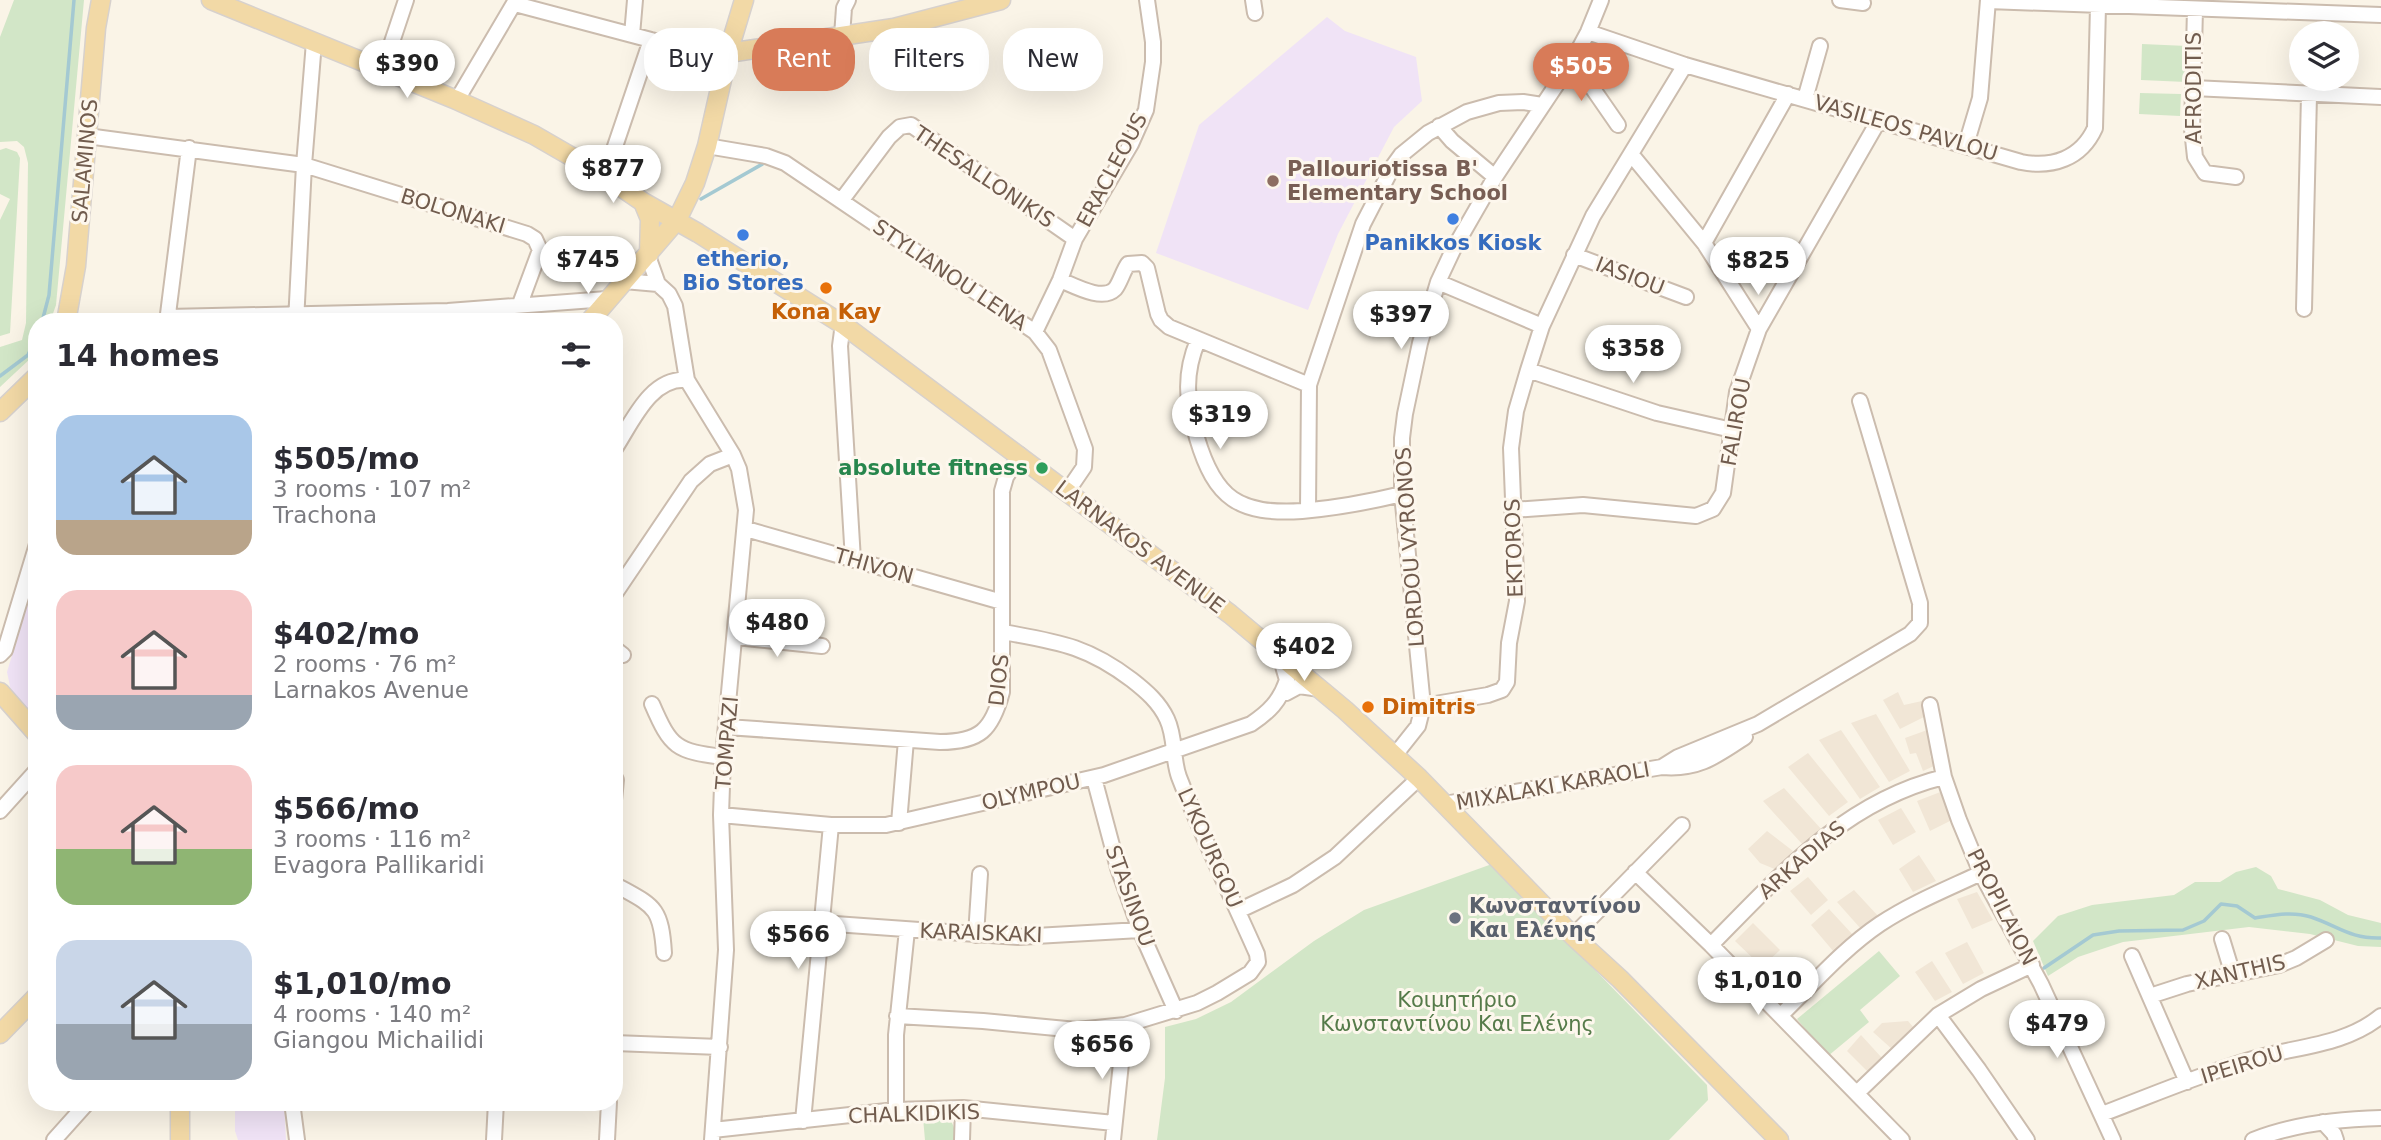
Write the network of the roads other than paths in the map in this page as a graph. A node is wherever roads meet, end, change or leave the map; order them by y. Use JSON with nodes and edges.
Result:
{"nodes":[{"id":1,"x":101,"y":0,"type":"edge"},
{"id":2,"x":406,"y":0,"type":"edge"},
{"id":3,"x":635,"y":0,"type":"edge"},
{"id":4,"x":744,"y":0,"type":"edge"},
{"id":5,"x":848,"y":0,"type":"edge"},
{"id":6,"x":1001,"y":0,"type":"edge"},
{"id":7,"x":1147,"y":0,"type":"edge"},
{"id":8,"x":1601,"y":0,"type":"edge"},
{"id":9,"x":1840,"y":0,"type":"edge"},
{"id":10,"x":217,"y":1,"type":"edge"},
{"id":11,"x":1988,"y":1,"type":"edge"},
{"id":12,"x":515,"y":2,"type":"edge"},
{"id":13,"x":1863,"y":3,"type":"dead end"},
{"id":14,"x":2098,"y":6,"type":"junction"},
{"id":15,"x":2255,"y":6,"type":"edge"},
{"id":16,"x":2350,"y":7,"type":"edge"},
{"id":17,"x":2195,"y":9,"type":"junction"},
{"id":18,"x":2381,"y":15,"type":"edge"},
{"id":19,"x":736,"y":28,"type":"edge"},
{"id":20,"x":843,"y":28,"type":"edge"},
{"id":21,"x":1588,"y":32,"type":"junction"},
{"id":22,"x":855,"y":34,"type":"edge"},
{"id":23,"x":632,"y":35,"type":"junction"},
{"id":24,"x":644,"y":38,"type":"edge"},
{"id":25,"x":314,"y":42,"type":"junction"},
{"id":26,"x":1820,"y":46,"type":"dead end"},
{"id":27,"x":1573,"y":60,"type":"junction"},
{"id":28,"x":644,"y":61,"type":"edge"},
{"id":29,"x":1685,"y":65,"type":"junction"},
{"id":30,"x":383,"y":69,"type":"junction"},
{"id":31,"x":2193,"y":88,"type":"junction"},
{"id":32,"x":719,"y":91,"type":"edge"},
{"id":33,"x":1788,"y":94,"type":"junction"},
{"id":34,"x":2309,"y":95,"type":"junction"},
{"id":35,"x":2381,"y":97,"type":"edge"},
{"id":36,"x":1805,"y":99,"type":"junction"},
{"id":37,"x":457,"y":100,"type":"junction"},
{"id":38,"x":1542,"y":105,"type":"junction"},
{"id":39,"x":1879,"y":120,"type":"junction"},
{"id":40,"x":1618,"y":125,"type":"dead end"},
{"id":41,"x":1439,"y":126,"type":"junction"},
{"id":42,"x":86,"y":136,"type":"junction"},
{"id":43,"x":1965,"y":145,"type":"junction"},
{"id":44,"x":707,"y":146,"type":"junction"},
{"id":45,"x":189,"y":148,"type":"junction"},
{"id":46,"x":1631,"y":154,"type":"junction"},
{"id":47,"x":304,"y":164,"type":"junction"},
{"id":48,"x":606,"y":176,"type":"junction"},
{"id":49,"x":1495,"y":177,"type":"junction"},
{"id":50,"x":2236,"y":177,"type":"dead end"},
{"id":51,"x":841,"y":201,"type":"junction"},
{"id":52,"x":643,"y":202,"type":"junction"},
{"id":53,"x":677,"y":220,"type":"junction"},
{"id":54,"x":1074,"y":239,"type":"junction"},
{"id":55,"x":1704,"y":243,"type":"junction"},
{"id":56,"x":648,"y":255,"type":"junction"},
{"id":57,"x":1574,"y":255,"type":"junction"},
{"id":58,"x":1060,"y":280,"type":"junction"},
{"id":59,"x":624,"y":281,"type":"junction"},
{"id":60,"x":1438,"y":282,"type":"junction"},
{"id":61,"x":657,"y":284,"type":"junction"},
{"id":62,"x":1686,"y":297,"type":"dead end"},
{"id":63,"x":607,"y":299,"type":"junction"},
{"id":64,"x":560,"y":301,"type":"junction"},
{"id":65,"x":520,"y":304,"type":"junction"},
{"id":66,"x":2304,"y":309,"type":"dead end"},
{"id":67,"x":448,"y":311,"type":"joint"},
{"id":68,"x":68,"y":313,"type":"edge"},
{"id":69,"x":169,"y":313,"type":"edge"},
{"id":70,"x":296,"y":313,"type":"edge"},
{"id":71,"x":410,"y":313,"type":"edge"},
{"id":72,"x":577,"y":313,"type":"edge"},
{"id":73,"x":596,"y":313,"type":"edge"},
{"id":74,"x":845,"y":326,"type":"junction"},
{"id":75,"x":1542,"y":326,"type":"junction"},
{"id":76,"x":1759,"y":329,"type":"junction"},
{"id":77,"x":1035,"y":332,"type":"junction"},
{"id":78,"x":1198,"y":340,"type":"junction"},
{"id":79,"x":1528,"y":370,"type":"junction"},
{"id":80,"x":687,"y":380,"type":"junction"},
{"id":81,"x":1309,"y":385,"type":"junction"},
{"id":82,"x":28,"y":386,"type":"edge"},
{"id":83,"x":1860,"y":401,"type":"dead end"},
{"id":84,"x":0,"y":412,"type":"edge"},
{"id":85,"x":1732,"y":430,"type":"junction"},
{"id":86,"x":623,"y":437,"type":"edge"},
{"id":87,"x":733,"y":455,"type":"junction"},
{"id":88,"x":1020,"y":455,"type":"junction"},
{"id":89,"x":1067,"y":492,"type":"junction"},
{"id":90,"x":1402,"y":495,"type":"junction"},
{"id":91,"x":1308,"y":510,"type":"junction"},
{"id":92,"x":1512,"y":510,"type":"junction"},
{"id":93,"x":746,"y":529,"type":"junction"},
{"id":94,"x":853,"y":560,"type":"junction"},
{"id":95,"x":28,"y":574,"type":"edge"},
{"id":96,"x":623,"y":582,"type":"edge"},
{"id":97,"x":1002,"y":602,"type":"junction"},
{"id":98,"x":1003,"y":632,"type":"junction"},
{"id":99,"x":736,"y":637,"type":"junction"},
{"id":100,"x":822,"y":646,"type":"dead end"},
{"id":101,"x":0,"y":655,"type":"edge"},
{"id":102,"x":1280,"y":656,"type":"junction"},
{"id":103,"x":1301,"y":674,"type":"junction"},
{"id":104,"x":1320,"y":689,"type":"junction"},
{"id":105,"x":0,"y":692,"type":"edge"},
{"id":106,"x":1286,"y":693,"type":"junction"},
{"id":107,"x":652,"y":704,"type":"dead end"},
{"id":108,"x":1930,"y":705,"type":"dead end"},
{"id":109,"x":1275,"y":706,"type":"junction"},
{"id":110,"x":1423,"y":706,"type":"junction"},
{"id":111,"x":28,"y":724,"type":"edge"},
{"id":112,"x":727,"y":727,"type":"junction"},
{"id":113,"x":906,"y":740,"type":"junction"},
{"id":114,"x":1175,"y":749,"type":"junction"},
{"id":115,"x":1395,"y":755,"type":"junction"},
{"id":116,"x":723,"y":757,"type":"junction"},
{"id":117,"x":1944,"y":777,"type":"junction"},
{"id":118,"x":1094,"y":778,"type":"junction"},
{"id":119,"x":1419,"y":779,"type":"junction"},
{"id":120,"x":28,"y":780,"type":"edge"},
{"id":121,"x":1444,"y":804,"type":"junction"},
{"id":122,"x":0,"y":811,"type":"edge"},
{"id":123,"x":721,"y":815,"type":"junction"},
{"id":124,"x":899,"y":822,"type":"junction"},
{"id":125,"x":831,"y":825,"type":"junction"},
{"id":126,"x":1682,"y":825,"type":"dead end"},
{"id":127,"x":1635,"y":872,"type":"junction"},
{"id":128,"x":1981,"y":873,"type":"junction"},
{"id":129,"x":980,"y":874,"type":"dead end"},
{"id":130,"x":623,"y":889,"type":"edge"},
{"id":131,"x":1238,"y":911,"type":"junction"},
{"id":132,"x":821,"y":923,"type":"junction"},
{"id":133,"x":907,"y":930,"type":"junction"},
{"id":134,"x":1140,"y":930,"type":"junction"},
{"id":135,"x":976,"y":935,"type":"junction"},
{"id":136,"x":1573,"y":936,"type":"junction"},
{"id":137,"x":2222,"y":939,"type":"dead end"},
{"id":138,"x":2326,"y":940,"type":"dead end"},
{"id":139,"x":1711,"y":945,"type":"junction"},
{"id":140,"x":664,"y":953,"type":"dead end"},
{"id":141,"x":2132,"y":956,"type":"dead end"},
{"id":142,"x":2032,"y":965,"type":"junction"},
{"id":143,"x":2233,"y":975,"type":"junction"},
{"id":144,"x":28,"y":991,"type":"edge"},
{"id":145,"x":2150,"y":996,"type":"junction"},
{"id":146,"x":28,"y":1005,"type":"edge"},
{"id":147,"x":1177,"y":1011,"type":"junction"},
{"id":148,"x":1781,"y":1015,"type":"junction"},
{"id":149,"x":1938,"y":1015,"type":"junction"},
{"id":150,"x":897,"y":1016,"type":"junction"},
{"id":151,"x":0,"y":1019,"type":"edge"},
{"id":152,"x":2379,"y":1024,"type":"edge"},
{"id":153,"x":1125,"y":1025,"type":"junction"},
{"id":154,"x":0,"y":1034,"type":"edge"},
{"id":155,"x":623,"y":1043,"type":"edge"},
{"id":156,"x":720,"y":1047,"type":"junction"},
{"id":157,"x":2187,"y":1082,"type":"junction"},
{"id":158,"x":1858,"y":1092,"type":"junction"},
{"id":159,"x":963,"y":1108,"type":"junction"},
{"id":160,"x":896,"y":1110,"type":"junction"},
{"id":161,"x":80,"y":1111,"type":"edge"},
{"id":162,"x":180,"y":1111,"type":"edge"},
{"id":163,"x":293,"y":1111,"type":"edge"},
{"id":164,"x":496,"y":1111,"type":"edge"},
{"id":165,"x":609,"y":1111,"type":"edge"},
{"id":166,"x":2102,"y":1114,"type":"junction"},
{"id":167,"x":2381,"y":1118,"type":"edge"},
{"id":168,"x":803,"y":1121,"type":"junction"},
{"id":169,"x":2323,"y":1122,"type":"junction"},
{"id":170,"x":1114,"y":1123,"type":"junction"},
{"id":171,"x":713,"y":1135,"type":"edge"},
{"id":172,"x":1900,"y":1139,"type":"edge"},
{"id":173,"x":54,"y":1140,"type":"edge"},
{"id":174,"x":180,"y":1140,"type":"edge"},
{"id":175,"x":298,"y":1140,"type":"edge"},
{"id":176,"x":494,"y":1140,"type":"edge"},
{"id":177,"x":607,"y":1140,"type":"edge"},
{"id":178,"x":962,"y":1140,"type":"edge"},
{"id":179,"x":1113,"y":1140,"type":"edge"},
{"id":180,"x":1779,"y":1140,"type":"edge"},
{"id":181,"x":2027,"y":1140,"type":"edge"},
{"id":182,"x":2113,"y":1140,"type":"edge"},
{"id":183,"x":2253,"y":1140,"type":"edge"},
{"id":184,"x":2336,"y":1140,"type":"edge"}],
"edges":[{"from":1,"to":42,"type":"main road","name":"SALAMINOS"},
{"from":2,"to":30,"type":"street"},
{"from":3,"to":23,"type":"street"},
{"from":4,"to":19,"type":"main road"},
{"from":5,"to":20,"type":"street"},
{"from":6,"to":22,"type":"main road"},
{"from":7,"to":54,"type":"street","name":"ERACLEOUS"},
{"from":8,"to":21,"type":"street","name":"LORDOU VYRONOS"},
{"from":9,"to":13,"type":"street"},
{"from":10,"to":25,"type":"main road","name":"LARNAKOS AVENUE"},
{"from":11,"to":14,"type":"street"},
{"from":11,"to":43,"type":"street"},
{"from":12,"to":23,"type":"street"},
{"from":12,"to":37,"type":"street"},
{"from":14,"to":17,"type":"street"},
{"from":14,"to":43,"type":"street","name":"VASILEOS PAVLOU"},
{"from":15,"to":16,"type":"street"},
{"from":15,"to":17,"type":"street"},
{"from":16,"to":18,"type":"street"},
{"from":17,"to":31,"type":"street","name":"AFRODITIS"},
{"from":21,"to":27,"type":"street","name":"LORDOU VYRONOS"},
{"from":21,"to":29,"type":"street","name":"VASILEOS PAVLOU"},
{"from":23,"to":24,"type":"street"},
{"from":25,"to":30,"type":"main road","name":"LARNAKOS AVENUE"},
{"from":25,"to":47,"type":"street"},
{"from":26,"to":36,"type":"street"},
{"from":27,"to":38,"type":"street","name":"LORDOU VYRONOS"},
{"from":27,"to":40,"type":"street"},
{"from":28,"to":48,"type":"street"},
{"from":29,"to":33,"type":"street","name":"VASILEOS PAVLOU"},
{"from":29,"to":46,"type":"street","name":"EKTOROS"},
{"from":30,"to":37,"type":"main road","name":"LARNAKOS AVENUE"},
{"from":31,"to":34,"type":"street"},
{"from":31,"to":50,"type":"street","name":"AFRODITIS"},
{"from":32,"to":44,"type":"main road"},
{"from":33,"to":36,"type":"street","name":"VASILEOS PAVLOU"},
{"from":33,"to":55,"type":"street"},
{"from":34,"to":35,"type":"street"},
{"from":34,"to":66,"type":"street"},
{"from":36,"to":39,"type":"street","name":"VASILEOS PAVLOU"},
{"from":37,"to":48,"type":"main road","name":"LARNAKOS AVENUE"},
{"from":38,"to":41,"type":"street"},
{"from":38,"to":49,"type":"street","name":"LORDOU VYRONOS"},
{"from":39,"to":43,"type":"street","name":"VASILEOS PAVLOU"},
{"from":39,"to":76,"type":"street","name":"FALIROU"},
{"from":41,"to":49,"type":"street"},
{"from":41,"to":81,"type":"street"},
{"from":42,"to":45,"type":"street","name":"BOLONAKI"},
{"from":42,"to":68,"type":"main road","name":"SALAMINOS"},
{"from":44,"to":51,"type":"street","name":"STYLIANOU LENA"},
{"from":44,"to":53,"type":"main road"},
{"from":45,"to":47,"type":"street","name":"BOLONAKI"},
{"from":45,"to":69,"type":"street"},
{"from":46,"to":55,"type":"street"},
{"from":46,"to":57,"type":"street","name":"EKTOROS"},
{"from":47,"to":65,"type":"street","name":"BOLONAKI"},
{"from":47,"to":70,"type":"street"},
{"from":48,"to":52,"type":"main road","name":"LARNAKOS AVENUE"},
{"from":49,"to":60,"type":"street","name":"LORDOU VYRONOS"},
{"from":51,"to":54,"type":"street","name":"THESALLONIKIS"},
{"from":51,"to":77,"type":"street","name":"STYLIANOU LENA"},
{"from":52,"to":53,"type":"main road","name":"LARNAKOS AVENUE"},
{"from":52,"to":56,"type":"main road"},
{"from":53,"to":56,"type":"main road"},
{"from":53,"to":74,"type":"main road","name":"LARNAKOS AVENUE"},
{"from":54,"to":58,"type":"street","name":"ERACLEOUS"},
{"from":55,"to":76,"type":"street"},
{"from":56,"to":59,"type":"main road"},
{"from":56,"to":61,"type":"street","name":"TOMPAZI"},
{"from":57,"to":62,"type":"street","name":"IASIOU"},
{"from":57,"to":75,"type":"street","name":"EKTOROS"},
{"from":58,"to":77,"type":"street","name":"ERACLEOUS"},
{"from":58,"to":78,"type":"street"},
{"from":59,"to":61,"type":"street"},
{"from":59,"to":63,"type":"main road"},
{"from":60,"to":75,"type":"street"},
{"from":60,"to":90,"type":"street","name":"LORDOU VYRONOS"},
{"from":61,"to":80,"type":"street","name":"TOMPAZI"},
{"from":63,"to":64,"type":"street"},
{"from":63,"to":73,"type":"main road"},
{"from":64,"to":65,"type":"street"},
{"from":64,"to":72,"type":"street"},
{"from":65,"to":67,"type":"street"},
{"from":67,"to":71,"type":"street"},
{"from":74,"to":88,"type":"main road","name":"LARNAKOS AVENUE"},
{"from":74,"to":94,"type":"street"},
{"from":75,"to":79,"type":"street","name":"EKTOROS"},
{"from":76,"to":85,"type":"street","name":"FALIROU"},
{"from":77,"to":89,"type":"street","name":"STYLIANOU LENA"},
{"from":78,"to":81,"type":"street"},
{"from":78,"to":91,"type":"street"},
{"from":79,"to":85,"type":"street"},
{"from":79,"to":92,"type":"street","name":"EKTOROS"},
{"from":80,"to":86,"type":"street"},
{"from":80,"to":87,"type":"street","name":"TOMPAZI"},
{"from":81,"to":91,"type":"street"},
{"from":82,"to":84,"type":"main road"},
{"from":83,"to":121,"type":"street","name":"MIXALAKI KARAOLI"},
{"from":85,"to":92,"type":"street","name":"FALIROU"},
{"from":87,"to":93,"type":"street","name":"TOMPAZI"},
{"from":87,"to":96,"type":"street"},
{"from":88,"to":89,"type":"main road","name":"LARNAKOS AVENUE"},
{"from":88,"to":97,"type":"street","name":"DIOS"},
{"from":89,"to":102,"type":"main road","name":"LARNAKOS AVENUE"},
{"from":90,"to":91,"type":"street"},
{"from":90,"to":110,"type":"street","name":"LORDOU VYRONOS"},
{"from":92,"to":110,"type":"street","name":"EKTOROS"},
{"from":93,"to":94,"type":"street","name":"THIVON"},
{"from":93,"to":99,"type":"street","name":"TOMPAZI"},
{"from":94,"to":97,"type":"street","name":"THIVON"},
{"from":95,"to":101,"type":"street"},
{"from":97,"to":98,"type":"street","name":"DIOS"},
{"from":98,"to":113,"type":"street","name":"DIOS"},
{"from":98,"to":114,"type":"street","name":"LYKOURGOU"},
{"from":99,"to":100,"type":"street"},
{"from":99,"to":112,"type":"street","name":"TOMPAZI"},
{"from":102,"to":103,"type":"main road","name":"LARNAKOS AVENUE"},
{"from":102,"to":109,"type":"street"},
{"from":103,"to":104,"type":"main road","name":"LARNAKOS AVENUE"},
{"from":103,"to":106,"type":"street","name":"OLYMPOU"},
{"from":104,"to":106,"type":"street"},
{"from":104,"to":115,"type":"main road","name":"LARNAKOS AVENUE"},
{"from":105,"to":111,"type":"main road"},
{"from":106,"to":109,"type":"street","name":"OLYMPOU"},
{"from":107,"to":116,"type":"street"},
{"from":108,"to":117,"type":"street","name":"PROPILAION"},
{"from":109,"to":114,"type":"street","name":"OLYMPOU"},
{"from":110,"to":115,"type":"street","name":"LORDOU VYRONOS"},
{"from":112,"to":113,"type":"street","name":"DIOS"},
{"from":112,"to":116,"type":"street","name":"TOMPAZI"},
{"from":113,"to":124,"type":"street"},
{"from":114,"to":118,"type":"street","name":"OLYMPOU"},
{"from":114,"to":131,"type":"street","name":"LYKOURGOU"},
{"from":115,"to":119,"type":"main road","name":"LARNAKOS AVENUE"},
{"from":116,"to":123,"type":"street","name":"TOMPAZI"},
{"from":117,"to":128,"type":"street","name":"PROPILAION"},
{"from":117,"to":139,"type":"street","name":"ARKADIAS"},
{"from":118,"to":124,"type":"street","name":"OLYMPOU"},
{"from":118,"to":134,"type":"street","name":"STASINOU"},
{"from":119,"to":121,"type":"main road","name":"LARNAKOS AVENUE"},
{"from":119,"to":131,"type":"street"},
{"from":120,"to":122,"type":"street"},
{"from":121,"to":136,"type":"main road","name":"LARNAKOS AVENUE"},
{"from":123,"to":125,"type":"street","name":"OLYMPOU"},
{"from":123,"to":156,"type":"street","name":"TOMPAZI"},
{"from":124,"to":125,"type":"street","name":"OLYMPOU"},
{"from":125,"to":132,"type":"street"},
{"from":126,"to":127,"type":"street"},
{"from":127,"to":136,"type":"street"},
{"from":127,"to":139,"type":"street"},
{"from":128,"to":142,"type":"street","name":"PROPILAION"},
{"from":128,"to":148,"type":"street"},
{"from":129,"to":135,"type":"street"},
{"from":130,"to":140,"type":"street"},
{"from":131,"to":147,"type":"street","name":"LYKOURGOU"},
{"from":132,"to":133,"type":"street","name":"KARAISKAKI"},
{"from":132,"to":168,"type":"street"},
{"from":133,"to":135,"type":"street","name":"KARAISKAKI"},
{"from":133,"to":150,"type":"street"},
{"from":134,"to":135,"type":"street","name":"KARAISKAKI"},
{"from":134,"to":147,"type":"street","name":"STASINOU"},
{"from":136,"to":180,"type":"main road","name":"LARNAKOS AVENUE"},
{"from":137,"to":143,"type":"street"},
{"from":138,"to":143,"type":"street","name":"XANTHIS"},
{"from":139,"to":148,"type":"street"},
{"from":141,"to":145,"type":"street"},
{"from":142,"to":149,"type":"street"},
{"from":142,"to":166,"type":"street","name":"PROPILAION"},
{"from":143,"to":145,"type":"street","name":"XANTHIS"},
{"from":144,"to":151,"type":"main road"},
{"from":145,"to":157,"type":"street"},
{"from":146,"to":154,"type":"main road"},
{"from":147,"to":153,"type":"street"},
{"from":148,"to":158,"type":"street"},
{"from":149,"to":158,"type":"street"},
{"from":149,"to":181,"type":"street"},
{"from":150,"to":153,"type":"street"},
{"from":150,"to":160,"type":"street"},
{"from":152,"to":157,"type":"street","name":"IPEIROU"},
{"from":153,"to":170,"type":"street"},
{"from":155,"to":156,"type":"street"},
{"from":156,"to":171,"type":"street","name":"TOMPAZI"},
{"from":157,"to":166,"type":"street","name":"IPEIROU"},
{"from":158,"to":172,"type":"street"},
{"from":159,"to":160,"type":"street","name":"CHALKIDIKIS"},
{"from":159,"to":170,"type":"street","name":"CHALKIDIKIS"},
{"from":159,"to":178,"type":"street"},
{"from":160,"to":168,"type":"street","name":"CHALKIDIKIS"},
{"from":161,"to":173,"type":"street"},
{"from":162,"to":174,"type":"main road"},
{"from":163,"to":175,"type":"street"},
{"from":164,"to":176,"type":"street"},
{"from":165,"to":177,"type":"street"},
{"from":166,"to":182,"type":"street","name":"PROPILAION"},
{"from":167,"to":169,"type":"street"},
{"from":168,"to":171,"type":"street","name":"CHALKIDIKIS"},
{"from":169,"to":183,"type":"street"},
{"from":169,"to":184,"type":"street"},
{"from":170,"to":179,"type":"street"}]}
